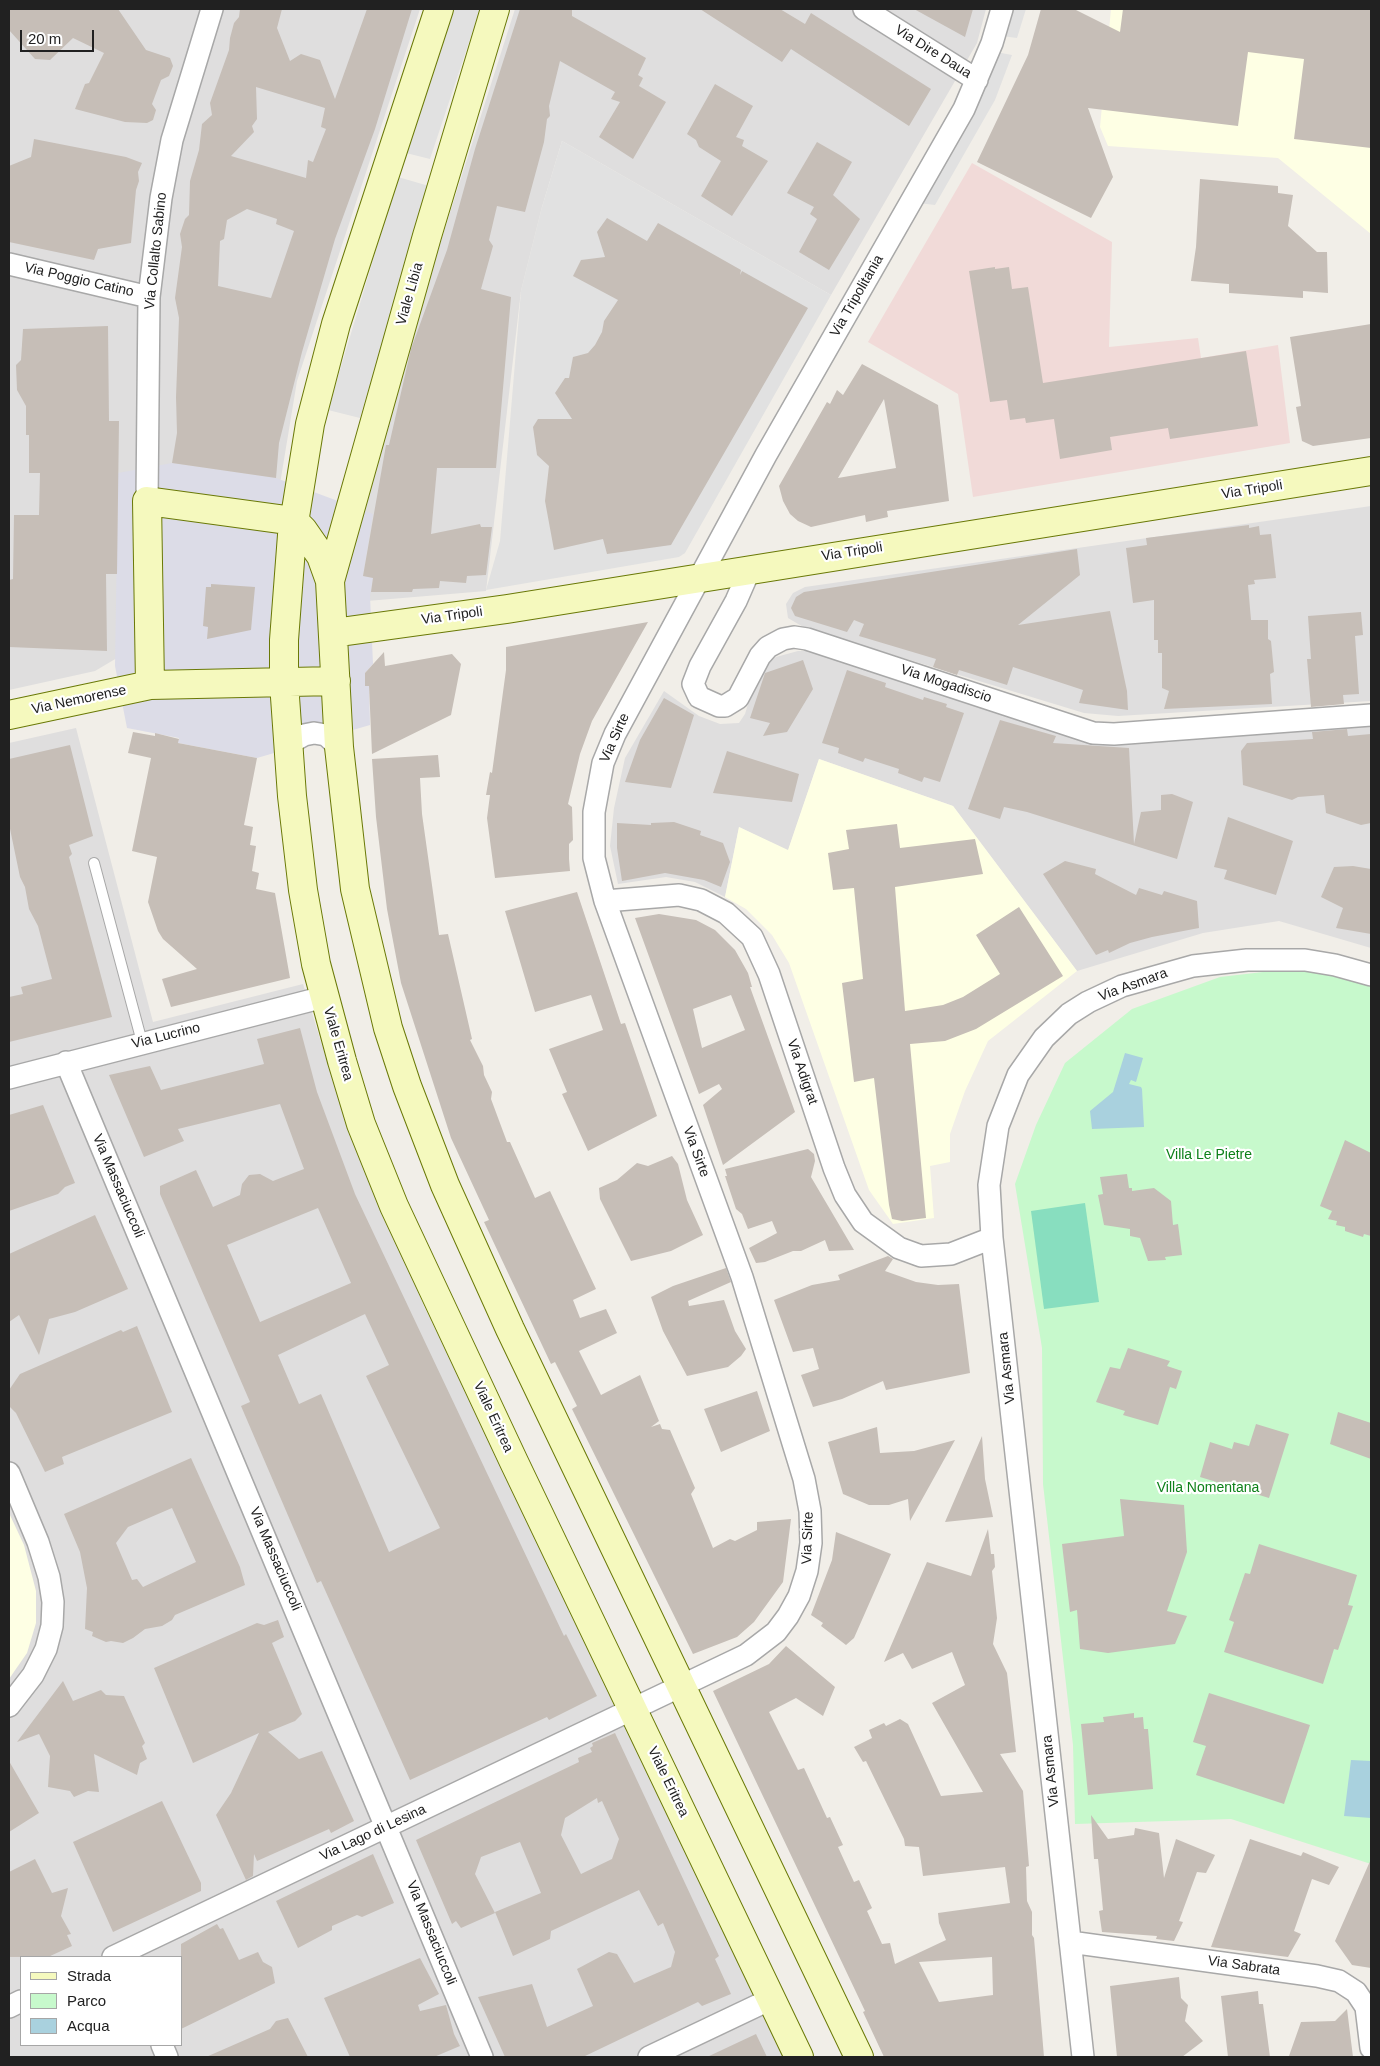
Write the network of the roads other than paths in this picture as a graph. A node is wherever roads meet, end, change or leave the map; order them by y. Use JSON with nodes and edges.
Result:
{"nodes":[{"id":1,"x":212,"y":9,"type":"edge"},
{"id":2,"x":438,"y":9,"type":"edge"},
{"id":3,"x":495,"y":9,"type":"edge"},
{"id":4,"x":864,"y":9,"type":"edge"},
{"id":5,"x":1002,"y":9,"type":"edge"},
{"id":6,"x":977,"y":80,"type":"junction"},
{"id":7,"x":9,"y":264,"type":"edge"},
{"id":8,"x":149,"y":297,"type":"junction"},
{"id":9,"x":1371,"y":471,"type":"edge"},
{"id":10,"x":146,"y":501,"type":"junction"},
{"id":11,"x":294,"y":522,"type":"junction"},
{"id":12,"x":750,"y":569,"type":"junction"},
{"id":13,"x":700,"y":578,"type":"junction"},
{"id":14,"x":330,"y":581,"type":"junction"},
{"id":15,"x":333,"y":633,"type":"junction"},
{"id":16,"x":336,"y":681,"type":"junction"},
{"id":17,"x":284,"y":683,"type":"junction"},
{"id":18,"x":150,"y":685,"type":"junction"},
{"id":19,"x":9,"y":715,"type":"edge"},
{"id":20,"x":1371,"y":716,"type":"edge"},
{"id":21,"x":288,"y":744,"type":"junction"},
{"id":22,"x":339,"y":747,"type":"junction"},
{"id":23,"x":94,"y":863,"type":"dead end"},
{"id":24,"x":605,"y":900,"type":"junction"},
{"id":25,"x":1371,"y":975,"type":"edge"},
{"id":26,"x":324,"y":997,"type":"junction"},
{"id":27,"x":142,"y":1042,"type":"junction"},
{"id":28,"x":66,"y":1062,"type":"junction"},
{"id":29,"x":9,"y":1078,"type":"edge"},
{"id":30,"x":992,"y":1238,"type":"junction"},
{"id":31,"x":9,"y":1473,"type":"edge"},
{"id":32,"x":681,"y":1686,"type":"junction"},
{"id":33,"x":9,"y":1706,"type":"edge"},
{"id":34,"x":632,"y":1708,"type":"junction"},
{"id":35,"x":388,"y":1828,"type":"junction"},
{"id":36,"x":1070,"y":1942,"type":"junction"},
{"id":37,"x":120,"y":1956,"type":"edge"},
{"id":38,"x":772,"y":1999,"type":"junction"},
{"id":39,"x":1371,"y":2048,"type":"edge"},
{"id":40,"x":482,"y":2057,"type":"edge"},
{"id":41,"x":648,"y":2057,"type":"edge"},
{"id":42,"x":798,"y":2057,"type":"edge"},
{"id":43,"x":859,"y":2057,"type":"edge"},
{"id":44,"x":1083,"y":2057,"type":"edge"}],
"edges":[{"from":1,"to":8,"type":"street","name":"Via Collalto Sabino"},
{"from":2,"to":11,"type":"street"},
{"from":3,"to":14,"type":"street","name":"Viale Libia"},
{"from":4,"to":6,"type":"street","name":"Via Dire Daua"},
{"from":5,"to":6,"type":"street","name":"Via Tripolitania"},
{"from":6,"to":13,"type":"street","name":"Via Tripolitania"},
{"from":7,"to":8,"type":"street","name":"Via Poggio Catino"},
{"from":8,"to":10,"type":"street","name":"Via Collalto Sabino"},
{"from":9,"to":12,"type":"street","name":"Via Tripoli"},
{"from":10,"to":11,"type":"street"},
{"from":10,"to":18,"type":"street"},
{"from":11,"to":14,"type":"street"},
{"from":11,"to":17,"type":"street","name":"Viale Eritrea"},
{"from":12,"to":13,"type":"street","name":"Via Tripoli"},
{"from":12,"to":20,"type":"street","name":"Via Mogadiscio"},
{"from":13,"to":15,"type":"street","name":"Via Tripoli"},
{"from":13,"to":24,"type":"street","name":"Via Sirte"},
{"from":14,"to":15,"type":"street"},
{"from":15,"to":16,"type":"street"},
{"from":16,"to":17,"type":"street","name":"Via Nemorense"},
{"from":16,"to":22,"type":"street"},
{"from":17,"to":18,"type":"street","name":"Via Nemorense"},
{"from":17,"to":21,"type":"street","name":"Viale Eritrea"},
{"from":18,"to":19,"type":"street","name":"Via Nemorense"},
{"from":21,"to":22,"type":"street"},
{"from":21,"to":26,"type":"street","name":"Viale Eritrea"},
{"from":22,"to":32,"type":"street"},
{"from":23,"to":27,"type":"lane"},
{"from":24,"to":30,"type":"street","name":"Via Adigrat"},
{"from":24,"to":32,"type":"street","name":"Via Sirte"},
{"from":25,"to":30,"type":"street","name":"Via Asmara"},
{"from":26,"to":27,"type":"street","name":"Via Lucrino"},
{"from":26,"to":34,"type":"street","name":"Viale Eritrea"},
{"from":27,"to":28,"type":"street","name":"Via Lucrino"},
{"from":28,"to":29,"type":"street","name":"Via Lucrino"},
{"from":28,"to":35,"type":"street","name":"Via Massaciuccoli"},
{"from":30,"to":36,"type":"street","name":"Via Asmara"},
{"from":31,"to":33,"type":"street"},
{"from":32,"to":34,"type":"street","name":"Via Sirte"},
{"from":32,"to":43,"type":"street"},
{"from":34,"to":35,"type":"street","name":"Via Lago di Lesina"},
{"from":34,"to":38,"type":"street","name":"Viale Eritrea"},
{"from":35,"to":37,"type":"street","name":"Via Lago di Lesina"},
{"from":35,"to":40,"type":"street","name":"Via Massaciuccoli"},
{"from":36,"to":39,"type":"street","name":"Via Sabrata"},
{"from":36,"to":44,"type":"street","name":"Via Asmara"},
{"from":38,"to":41,"type":"street"},
{"from":38,"to":42,"type":"street","name":"Viale Eritrea"}]}
